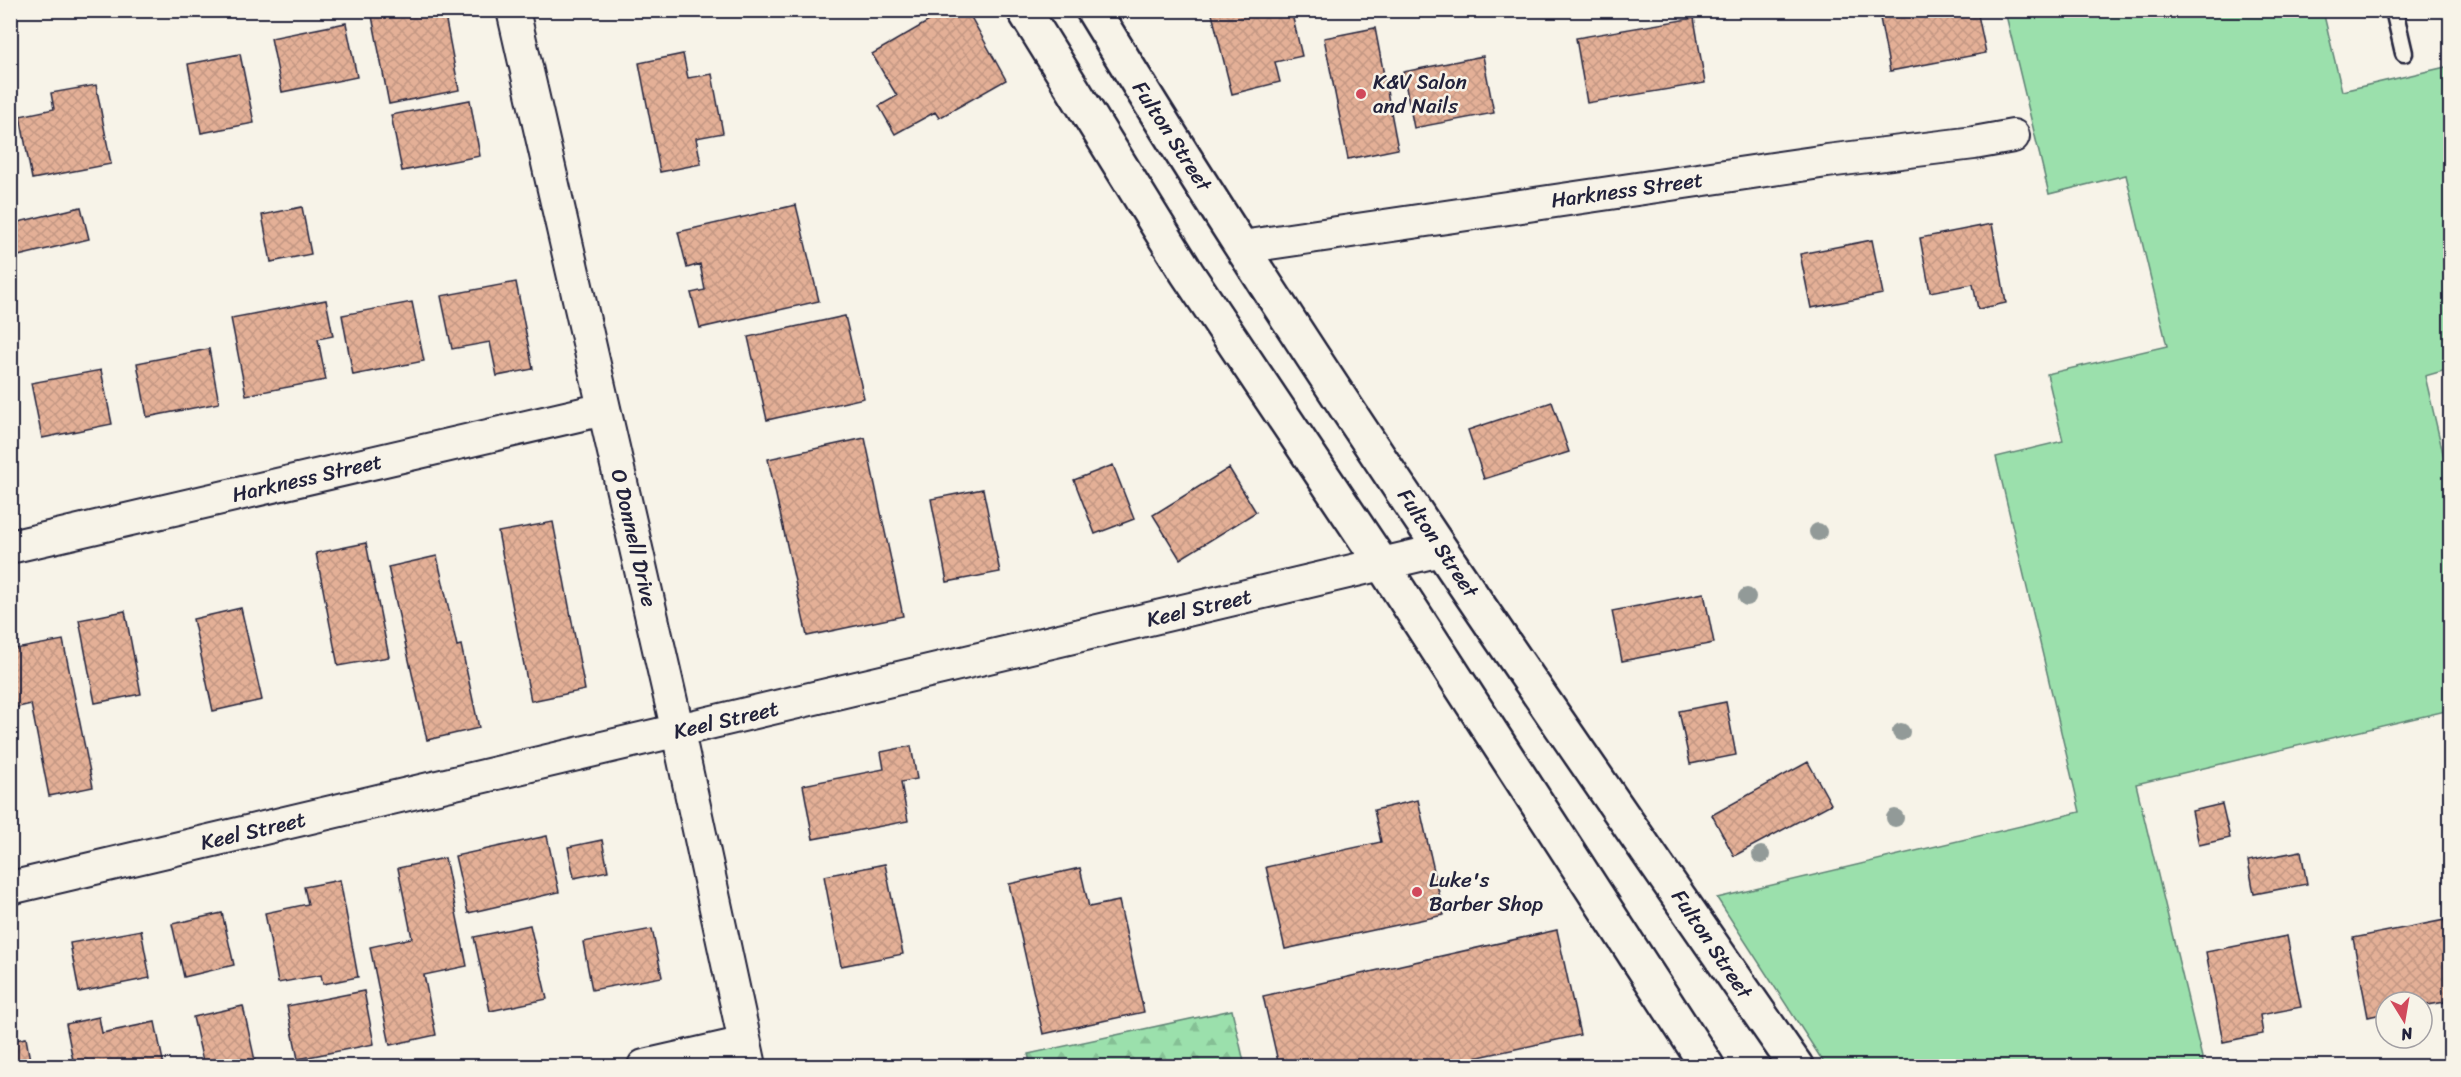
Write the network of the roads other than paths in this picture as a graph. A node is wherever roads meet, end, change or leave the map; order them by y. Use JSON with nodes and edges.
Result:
{"nodes":[{"id":1,"x":513,"y":10,"type":"edge"},
{"id":2,"x":1024,"y":10,"type":"edge"},
{"id":3,"x":1093,"y":10,"type":"edge"},
{"id":4,"x":2394,"y":10,"type":"edge"},
{"id":5,"x":2404,"y":53,"type":"dead end"},
{"id":6,"x":2013,"y":136,"type":"dead end"},
{"id":7,"x":1242,"y":247,"type":"junction"},
{"id":8,"x":604,"y":409,"type":"junction"},
{"id":9,"x":10,"y":547,"type":"edge"},
{"id":10,"x":1441,"y":550,"type":"junction"},
{"id":11,"x":1382,"y":564,"type":"junction"},
{"id":12,"x":678,"y":732,"type":"junction"},
{"id":13,"x":10,"y":888,"type":"edge"},
{"id":14,"x":747,"y":1055,"type":"edge"},
{"id":15,"x":645,"y":1066,"type":"edge"},
{"id":16,"x":1707,"y":1066,"type":"edge"},
{"id":17,"x":1796,"y":1066,"type":"edge"}],
"edges":[{"from":1,"to":8,"type":"street","name":"O Donnell Drive"},
{"from":2,"to":11,"type":"street"},
{"from":3,"to":7,"type":"street","name":"Fulton Street"},
{"from":4,"to":5,"type":"lane"},
{"from":6,"to":7,"type":"street","name":"Harkness Street"},
{"from":7,"to":10,"type":"street","name":"Fulton Street"},
{"from":8,"to":9,"type":"street","name":"Harkness Street"},
{"from":8,"to":12,"type":"street","name":"O Donnell Drive"},
{"from":10,"to":11,"type":"street","name":"Keel Street"},
{"from":10,"to":17,"type":"street","name":"Fulton Street"},
{"from":11,"to":12,"type":"street","name":"Keel Street"},
{"from":11,"to":16,"type":"street"},
{"from":12,"to":13,"type":"street","name":"Keel Street"},
{"from":12,"to":14,"type":"street","name":"O Donnell Drive"},
{"from":14,"to":15,"type":"street"}]}
